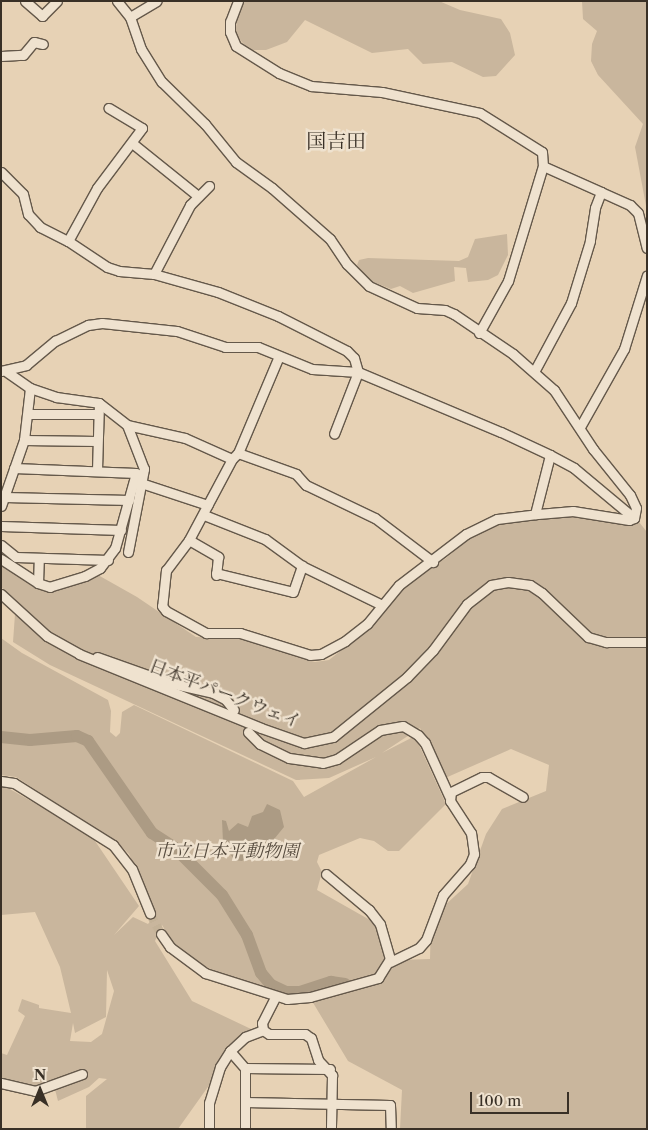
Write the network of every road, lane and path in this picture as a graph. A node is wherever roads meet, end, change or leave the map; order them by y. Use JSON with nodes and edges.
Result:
{"nodes":[{"id":1,"x":25,"y":1,"type":"edge"},
{"id":2,"x":57,"y":1,"type":"edge"},
{"id":3,"x":117,"y":1,"type":"edge"},
{"id":4,"x":157,"y":1,"type":"edge"},
{"id":5,"x":238,"y":1,"type":"edge"},
{"id":6,"x":130,"y":16,"type":"junction"},
{"id":7,"x":43,"y":44,"type":"dead end"},
{"id":8,"x":1,"y":56,"type":"edge"},
{"id":9,"x":109,"y":108,"type":"dead end"},
{"id":10,"x":132,"y":143,"type":"junction"},
{"id":11,"x":543,"y":166,"type":"junction"},
{"id":12,"x":1,"y":172,"type":"edge"},
{"id":13,"x":209,"y":186,"type":"dead end"},
{"id":14,"x":601,"y":192,"type":"junction"},
{"id":15,"x":198,"y":196,"type":"junction"},
{"id":16,"x":68,"y":240,"type":"junction"},
{"id":17,"x":647,"y":248,"type":"edge"},
{"id":18,"x":154,"y":274,"type":"junction"},
{"id":19,"x":647,"y":275,"type":"edge"},
{"id":20,"x":480,"y":333,"type":"junction"},
{"id":21,"x":279,"y":356,"type":"junction"},
{"id":22,"x":4,"y":372,"type":"edge"},
{"id":23,"x":358,"y":372,"type":"junction"},
{"id":24,"x":534,"y":372,"type":"junction"},
{"id":25,"x":30,"y":388,"type":"junction"},
{"id":26,"x":99,"y":402,"type":"junction"},
{"id":27,"x":28,"y":414,"type":"junction"},
{"id":28,"x":98,"y":414,"type":"junction"},
{"id":29,"x":127,"y":425,"type":"junction"},
{"id":30,"x":580,"y":427,"type":"junction"},
{"id":31,"x":335,"y":434,"type":"dead end"},
{"id":32,"x":24,"y":440,"type":"junction"},
{"id":33,"x":97,"y":441,"type":"junction"},
{"id":34,"x":550,"y":455,"type":"junction"},
{"id":35,"x":235,"y":456,"type":"junction"},
{"id":36,"x":14,"y":468,"type":"junction"},
{"id":37,"x":97,"y":470,"type":"junction"},
{"id":38,"x":144,"y":484,"type":"junction"},
{"id":39,"x":4,"y":497,"type":"junction"},
{"id":40,"x":129,"y":500,"type":"junction"},
{"id":41,"x":208,"y":505,"type":"junction"},
{"id":42,"x":1,"y":506,"type":"edge"},
{"id":43,"x":535,"y":514,"type":"junction"},
{"id":44,"x":204,"y":515,"type":"junction"},
{"id":45,"x":634,"y":518,"type":"junction"},
{"id":46,"x":1,"y":526,"type":"edge"},
{"id":47,"x":121,"y":530,"type":"junction"},
{"id":48,"x":189,"y":540,"type":"junction"},
{"id":49,"x":1,"y":545,"type":"edge"},
{"id":50,"x":128,"y":552,"type":"dead end"},
{"id":51,"x":39,"y":558,"type":"junction"},
{"id":52,"x":1,"y":559,"type":"edge"},
{"id":53,"x":108,"y":560,"type":"junction"},
{"id":54,"x":433,"y":562,"type":"junction"},
{"id":55,"x":302,"y":566,"type":"junction"},
{"id":56,"x":38,"y":583,"type":"junction"},
{"id":57,"x":1,"y":594,"type":"edge"},
{"id":58,"x":380,"y":604,"type":"junction"},
{"id":59,"x":647,"y":642,"type":"edge"},
{"id":60,"x":79,"y":654,"type":"junction"},
{"id":61,"x":234,"y":710,"type":"dead end"},
{"id":62,"x":248,"y":732,"type":"dead end"},
{"id":63,"x":1,"y":781,"type":"edge"},
{"id":64,"x":449,"y":796,"type":"junction"},
{"id":65,"x":523,"y":797,"type":"dead end"},
{"id":66,"x":326,"y":874,"type":"dead end"},
{"id":67,"x":150,"y":913,"type":"tunnel mouth"},
{"id":68,"x":161,"y":934,"type":"tunnel mouth"},
{"id":69,"x":390,"y":962,"type":"junction"},
{"id":70,"x":275,"y":997,"type":"junction"},
{"id":71,"x":262,"y":1030,"type":"junction"},
{"id":72,"x":230,"y":1051,"type":"junction"},
{"id":73,"x":246,"y":1068,"type":"junction"},
{"id":74,"x":330,"y":1069,"type":"junction"},
{"id":75,"x":82,"y":1074,"type":"dead end"},
{"id":76,"x":1,"y":1083,"type":"edge"},
{"id":77,"x":246,"y":1102,"type":"junction"},
{"id":78,"x":332,"y":1103,"type":"junction"},
{"id":79,"x":209,"y":1129,"type":"edge"},
{"id":80,"x":245,"y":1129,"type":"edge"},
{"id":81,"x":331,"y":1129,"type":"edge"},
{"id":82,"x":391,"y":1129,"type":"edge"}],
"edges":[{"from":1,"to":2,"type":"street"},
{"from":3,"to":6,"type":"street"},
{"from":4,"to":6,"type":"street"},
{"from":5,"to":11,"type":"street"},
{"from":6,"to":20,"type":"street"},
{"from":7,"to":8,"type":"street"},
{"from":9,"to":10,"type":"street"},
{"from":10,"to":15,"type":"street"},
{"from":10,"to":16,"type":"street"},
{"from":11,"to":14,"type":"street"},
{"from":11,"to":20,"type":"street"},
{"from":12,"to":16,"type":"street"},
{"from":13,"to":15,"type":"street"},
{"from":14,"to":17,"type":"street"},
{"from":14,"to":24,"type":"street"},
{"from":15,"to":18,"type":"street"},
{"from":16,"to":18,"type":"street"},
{"from":18,"to":23,"type":"street"},
{"from":19,"to":30,"type":"street"},
{"from":20,"to":24,"type":"street"},
{"from":21,"to":22,"type":"street"},
{"from":21,"to":23,"type":"street"},
{"from":21,"to":35,"type":"street"},
{"from":22,"to":25,"type":"street"},
{"from":23,"to":31,"type":"street"},
{"from":23,"to":34,"type":"street"},
{"from":24,"to":30,"type":"street"},
{"from":25,"to":26,"type":"street"},
{"from":25,"to":27,"type":"street"},
{"from":26,"to":28,"type":"street"},
{"from":26,"to":29,"type":"street"},
{"from":27,"to":28,"type":"street"},
{"from":27,"to":32,"type":"street"},
{"from":28,"to":33,"type":"street"},
{"from":29,"to":35,"type":"street"},
{"from":29,"to":38,"type":"street"},
{"from":30,"to":45,"type":"street"},
{"from":32,"to":33,"type":"street"},
{"from":32,"to":36,"type":"street"},
{"from":33,"to":37,"type":"street"},
{"from":34,"to":43,"type":"street"},
{"from":34,"to":45,"type":"street"},
{"from":35,"to":41,"type":"street"},
{"from":35,"to":54,"type":"street"},
{"from":36,"to":37,"type":"street"},
{"from":36,"to":39,"type":"street"},
{"from":37,"to":40,"type":"street"},
{"from":38,"to":41,"type":"street"},
{"from":38,"to":50,"type":"street"},
{"from":39,"to":40,"type":"street"},
{"from":39,"to":42,"type":"street"},
{"from":40,"to":47,"type":"street"},
{"from":41,"to":44,"type":"street"},
{"from":43,"to":45,"type":"street"},
{"from":43,"to":54,"type":"street"},
{"from":44,"to":48,"type":"street"},
{"from":44,"to":55,"type":"street"},
{"from":46,"to":47,"type":"street"},
{"from":47,"to":53,"type":"street"},
{"from":48,"to":55,"type":"street"},
{"from":48,"to":58,"type":"street"},
{"from":49,"to":51,"type":"street"},
{"from":51,"to":53,"type":"street"},
{"from":51,"to":56,"type":"street"},
{"from":52,"to":56,"type":"street"},
{"from":53,"to":56,"type":"street"},
{"from":54,"to":58,"type":"street"},
{"from":55,"to":58,"type":"street"},
{"from":57,"to":60,"type":"street","name":"日本平パークウェイ"},
{"from":59,"to":60,"type":"street","name":"日本平パークウェイ"},
{"from":60,"to":61,"type":"street"},
{"from":62,"to":64,"type":"street"},
{"from":63,"to":67,"type":"street"},
{"from":64,"to":65,"type":"street"},
{"from":64,"to":69,"type":"street"},
{"from":66,"to":69,"type":"street"},
{"from":68,"to":70,"type":"street"},
{"from":69,"to":70,"type":"street"},
{"from":70,"to":71,"type":"street"},
{"from":71,"to":72,"type":"street"},
{"from":71,"to":74,"type":"street"},
{"from":72,"to":73,"type":"street"},
{"from":72,"to":79,"type":"street"},
{"from":73,"to":74,"type":"street"},
{"from":73,"to":77,"type":"street"},
{"from":74,"to":78,"type":"street"},
{"from":75,"to":76,"type":"street"},
{"from":77,"to":78,"type":"street"},
{"from":77,"to":80,"type":"street"},
{"from":78,"to":81,"type":"street"},
{"from":78,"to":82,"type":"street"}]}
